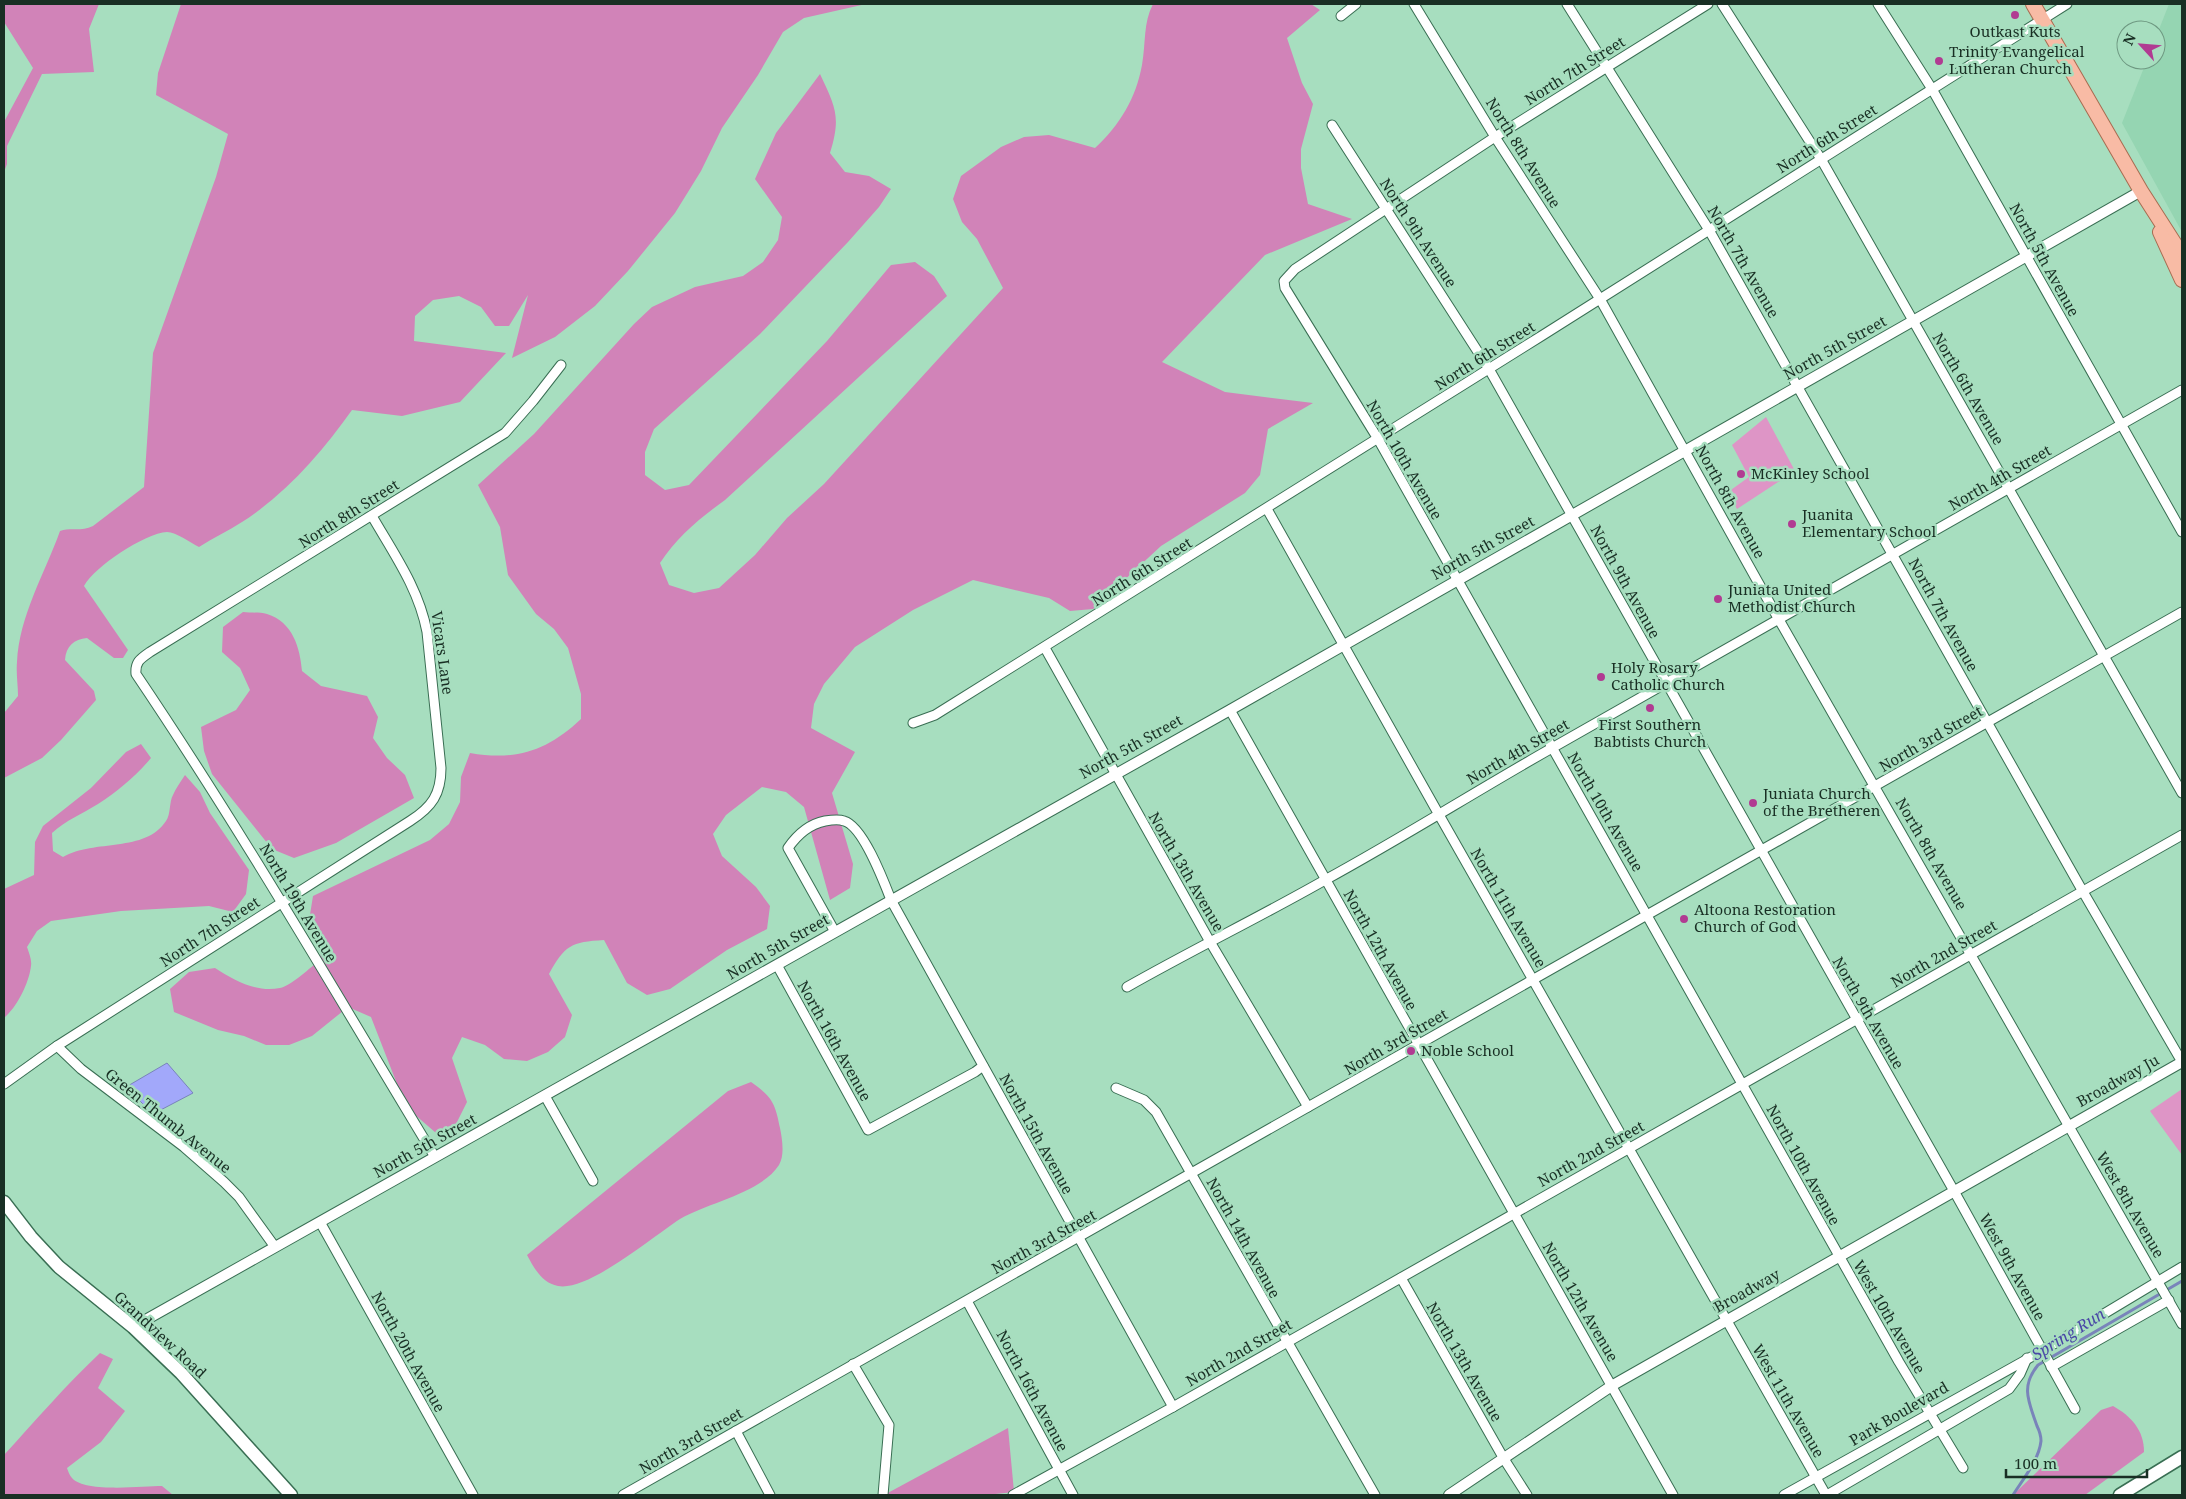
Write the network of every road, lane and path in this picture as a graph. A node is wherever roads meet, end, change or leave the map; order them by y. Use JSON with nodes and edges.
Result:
{"nodes":[{"id":1,"x":1356,"y":4,"type":"edge"},
{"id":2,"x":1414,"y":4,"type":"edge"},
{"id":3,"x":1568,"y":4,"type":"edge"},
{"id":4,"x":1708,"y":4,"type":"edge"},
{"id":5,"x":1722,"y":4,"type":"edge"},
{"id":6,"x":1878,"y":4,"type":"edge"},
{"id":7,"x":2033,"y":4,"type":"edge"},
{"id":8,"x":2067,"y":4,"type":"edge"},
{"id":9,"x":1340,"y":16,"type":"dead end"},
{"id":10,"x":2043,"y":19,"type":"junction"},
{"id":11,"x":1607,"y":67,"type":"junction"},
{"id":12,"x":1932,"y":89,"type":"junction"},
{"id":13,"x":1332,"y":125,"type":"dead end"},
{"id":14,"x":1495,"y":137,"type":"junction"},
{"id":15,"x":1821,"y":159,"type":"junction"},
{"id":16,"x":2141,"y":191,"type":"junction"},
{"id":17,"x":1387,"y":209,"type":"junction"},
{"id":18,"x":1709,"y":230,"type":"junction"},
{"id":19,"x":2182,"y":255,"type":"edge"},
{"id":20,"x":2026,"y":256,"type":"junction"},
{"id":21,"x":2182,"y":280,"type":"edge"},
{"id":22,"x":1284,"y":281,"type":"joint"},
{"id":23,"x":1600,"y":300,"type":"junction"},
{"id":24,"x":1912,"y":321,"type":"junction"},
{"id":25,"x":561,"y":365,"type":"dead end"},
{"id":26,"x":1489,"y":370,"type":"junction"},
{"id":27,"x":1798,"y":386,"type":"junction"},
{"id":28,"x":2181,"y":393,"type":"edge"},
{"id":29,"x":2121,"y":425,"type":"junction"},
{"id":30,"x":1378,"y":439,"type":"junction"},
{"id":31,"x":1685,"y":450,"type":"junction"},
{"id":32,"x":2009,"y":489,"type":"junction"},
{"id":33,"x":1267,"y":509,"type":"junction"},
{"id":34,"x":1572,"y":515,"type":"junction"},
{"id":35,"x":372,"y":516,"type":"junction"},
{"id":36,"x":2182,"y":532,"type":"edge"},
{"id":37,"x":1894,"y":554,"type":"junction"},
{"id":38,"x":1457,"y":579,"type":"junction"},
{"id":39,"x":2182,"y":612,"type":"edge"},
{"id":40,"x":1778,"y":618,"type":"junction"},
{"id":41,"x":1344,"y":644,"type":"junction"},
{"id":42,"x":1045,"y":648,"type":"junction"},
{"id":43,"x":2105,"y":656,"type":"junction"},
{"id":44,"x":135,"y":666,"type":"joint"},
{"id":45,"x":1667,"y":684,"type":"junction"},
{"id":46,"x":1230,"y":710,"type":"junction"},
{"id":47,"x":912,"y":723,"type":"dead end"},
{"id":48,"x":1988,"y":723,"type":"junction"},
{"id":49,"x":1552,"y":748,"type":"junction"},
{"id":50,"x":1114,"y":773,"type":"junction"},
{"id":51,"x":1876,"y":786,"type":"junction"},
{"id":52,"x":2182,"y":792,"type":"edge"},
{"id":53,"x":432,"y":804,"type":"joint"},
{"id":54,"x":1438,"y":813,"type":"junction"},
{"id":55,"x":2182,"y":835,"type":"edge"},
{"id":56,"x":1761,"y":851,"type":"junction"},
{"id":57,"x":1326,"y":880,"type":"junction"},
{"id":58,"x":2082,"y":890,"type":"junction"},
{"id":59,"x":891,"y":900,"type":"junction"},
{"id":60,"x":282,"y":902,"type":"junction"},
{"id":61,"x":1649,"y":915,"type":"junction"},
{"id":62,"x":835,"y":932,"type":"junction"},
{"id":63,"x":1209,"y":940,"type":"junction"},
{"id":64,"x":1972,"y":954,"type":"junction"},
{"id":65,"x":777,"y":966,"type":"junction"},
{"id":66,"x":1533,"y":980,"type":"junction"},
{"id":67,"x":1127,"y":987,"type":"dead end"},
{"id":68,"x":1856,"y":1019,"type":"junction"},
{"id":69,"x":1418,"y":1045,"type":"junction"},
{"id":70,"x":57,"y":1046,"type":"junction"},
{"id":71,"x":2182,"y":1062,"type":"edge"},
{"id":72,"x":982,"y":1066,"type":"junction"},
{"id":73,"x":4,"y":1084,"type":"edge"},
{"id":74,"x":1742,"y":1084,"type":"junction"},
{"id":75,"x":1116,"y":1088,"type":"dead end"},
{"id":76,"x":545,"y":1096,"type":"junction"},
{"id":77,"x":1308,"y":1107,"type":"junction"},
{"id":78,"x":2069,"y":1126,"type":"junction"},
{"id":79,"x":1628,"y":1149,"type":"junction"},
{"id":80,"x":435,"y":1157,"type":"junction"},
{"id":81,"x":1192,"y":1174,"type":"junction"},
{"id":82,"x":593,"y":1181,"type":"dead end"},
{"id":83,"x":1954,"y":1191,"type":"junction"},
{"id":84,"x":5,"y":1207,"type":"edge"},
{"id":85,"x":1513,"y":1213,"type":"junction"},
{"id":86,"x":320,"y":1222,"type":"junction"},
{"id":87,"x":1079,"y":1238,"type":"junction"},
{"id":88,"x":275,"y":1247,"type":"junction"},
{"id":89,"x":1839,"y":1256,"type":"junction"},
{"id":90,"x":2182,"y":1268,"type":"edge"},
{"id":91,"x":1401,"y":1278,"type":"junction"},
{"id":92,"x":2160,"y":1284,"type":"junction"},
{"id":93,"x":2168,"y":1298,"type":"junction"},
{"id":94,"x":967,"y":1301,"type":"junction"},
{"id":95,"x":1726,"y":1320,"type":"junction"},
{"id":96,"x":2182,"y":1324,"type":"edge"},
{"id":97,"x":133,"y":1327,"type":"junction"},
{"id":98,"x":1286,"y":1342,"type":"junction"},
{"id":99,"x":2042,"y":1350,"type":"junction"},
{"id":100,"x":2027,"y":1358,"type":"junction"},
{"id":101,"x":853,"y":1364,"type":"junction"},
{"id":102,"x":2051,"y":1367,"type":"junction"},
{"id":103,"x":1613,"y":1385,"type":"junction"},
{"id":104,"x":1173,"y":1407,"type":"junction"},
{"id":105,"x":2075,"y":1409,"type":"dead end"},
{"id":106,"x":1929,"y":1413,"type":"junction"},
{"id":107,"x":736,"y":1431,"type":"junction"},
{"id":108,"x":1940,"y":1431,"type":"junction"},
{"id":109,"x":2182,"y":1457,"type":"edge"},
{"id":110,"x":1504,"y":1459,"type":"junction"},
{"id":111,"x":1963,"y":1468,"type":"dead end"},
{"id":112,"x":1059,"y":1471,"type":"junction"},
{"id":113,"x":1816,"y":1477,"type":"junction"},
{"id":114,"x":291,"y":1495,"type":"edge"},
{"id":115,"x":472,"y":1495,"type":"edge"},
{"id":116,"x":623,"y":1495,"type":"edge"},
{"id":117,"x":770,"y":1495,"type":"edge"},
{"id":118,"x":883,"y":1495,"type":"edge"},
{"id":119,"x":1013,"y":1495,"type":"edge"},
{"id":120,"x":1073,"y":1495,"type":"edge"},
{"id":121,"x":1375,"y":1495,"type":"edge"},
{"id":122,"x":1449,"y":1495,"type":"edge"},
{"id":123,"x":1528,"y":1495,"type":"edge"},
{"id":124,"x":1674,"y":1495,"type":"edge"},
{"id":125,"x":1784,"y":1495,"type":"edge"},
{"id":126,"x":1826,"y":1495,"type":"edge"},
{"id":127,"x":2120,"y":1495,"type":"edge"}],
"edges":[{"from":1,"to":9,"type":"street"},
{"from":2,"to":14,"type":"street","name":"North 8th Avenue"},
{"from":3,"to":11,"type":"street","name":"North 7th Avenue"},
{"from":4,"to":11,"type":"street","name":"North 7th Street"},
{"from":5,"to":15,"type":"street","name":"North 6th Avenue"},
{"from":6,"to":12,"type":"street","name":"North 5th Avenue"},
{"from":7,"to":10,"type":"main road"},
{"from":8,"to":10,"type":"street","name":"North 6th Street"},
{"from":10,"to":12,"type":"street","name":"North 6th Street"},
{"from":10,"to":16,"type":"main road"},
{"from":11,"to":14,"type":"street","name":"North 7th Street"},
{"from":11,"to":18,"type":"street","name":"North 7th Avenue"},
{"from":12,"to":15,"type":"street","name":"North 6th Street"},
{"from":12,"to":20,"type":"street","name":"North 5th Avenue"},
{"from":13,"to":17,"type":"street","name":"North 9th Avenue"},
{"from":14,"to":17,"type":"street","name":"North 7th Street"},
{"from":14,"to":23,"type":"street","name":"North 8th Avenue"},
{"from":15,"to":18,"type":"street","name":"North 6th Street"},
{"from":15,"to":24,"type":"street","name":"North 6th Avenue"},
{"from":16,"to":19,"type":"main road"},
{"from":16,"to":20,"type":"street","name":"North 5th Street"},
{"from":16,"to":21,"type":"main road"},
{"from":17,"to":22,"type":"street","name":"North 7th Street"},
{"from":17,"to":26,"type":"street","name":"North 9th Avenue"},
{"from":18,"to":23,"type":"street","name":"North 6th Street"},
{"from":18,"to":27,"type":"street","name":"North 7th Avenue"},
{"from":20,"to":24,"type":"street","name":"North 5th Street"},
{"from":20,"to":29,"type":"street","name":"North 5th Avenue"},
{"from":22,"to":30,"type":"street","name":"North 10th Avenue"},
{"from":23,"to":26,"type":"street","name":"North 6th Street"},
{"from":23,"to":31,"type":"street","name":"North 8th Avenue"},
{"from":24,"to":27,"type":"street","name":"North 5th Street"},
{"from":24,"to":32,"type":"street","name":"North 6th Avenue"},
{"from":25,"to":35,"type":"street","name":"North 8th Street"},
{"from":26,"to":30,"type":"street","name":"North 6th Street"},
{"from":26,"to":34,"type":"street","name":"North 9th Avenue"},
{"from":27,"to":31,"type":"street","name":"North 5th Street"},
{"from":27,"to":37,"type":"street","name":"North 7th Avenue"},
{"from":28,"to":29,"type":"street","name":"North 4th Street"},
{"from":29,"to":32,"type":"street","name":"North 4th Street"},
{"from":29,"to":36,"type":"street","name":"North 5th Avenue"},
{"from":30,"to":33,"type":"street","name":"North 6th Street"},
{"from":30,"to":38,"type":"street","name":"North 10th Avenue"},
{"from":31,"to":34,"type":"street","name":"North 5th Street"},
{"from":31,"to":40,"type":"street","name":"North 8th Avenue"},
{"from":32,"to":37,"type":"street","name":"North 4th Street"},
{"from":32,"to":43,"type":"street","name":"North 6th Avenue"},
{"from":33,"to":41,"type":"street","name":"North 11th Avenue"},
{"from":33,"to":42,"type":"street","name":"North 6th Street"},
{"from":34,"to":38,"type":"street","name":"North 5th Street"},
{"from":34,"to":45,"type":"street","name":"North 9th Avenue"},
{"from":35,"to":44,"type":"street","name":"North 8th Street"},
{"from":35,"to":53,"type":"street","name":"Vicars Lane"},
{"from":37,"to":40,"type":"street","name":"North 4th Street"},
{"from":37,"to":48,"type":"street","name":"North 7th Avenue"},
{"from":38,"to":41,"type":"street","name":"North 5th Street"},
{"from":38,"to":49,"type":"street","name":"North 10th Avenue"},
{"from":39,"to":43,"type":"street","name":"North 3rd Street"},
{"from":40,"to":45,"type":"street","name":"North 4th Street"},
{"from":40,"to":51,"type":"street","name":"North 8th Avenue"},
{"from":41,"to":46,"type":"street","name":"North 5th Street"},
{"from":41,"to":54,"type":"street","name":"North 11th Avenue"},
{"from":42,"to":47,"type":"street","name":"North 6th Street"},
{"from":42,"to":50,"type":"street","name":"North 13th Avenue"},
{"from":43,"to":48,"type":"street","name":"North 3rd Street"},
{"from":43,"to":52,"type":"street","name":"North 6th Avenue"},
{"from":44,"to":60,"type":"street","name":"North 19th Avenue"},
{"from":45,"to":49,"type":"street","name":"North 4th Street"},
{"from":45,"to":56,"type":"street","name":"North 9th Avenue"},
{"from":46,"to":50,"type":"street","name":"North 5th Street"},
{"from":46,"to":57,"type":"street","name":"North 12th Avenue"},
{"from":48,"to":51,"type":"street","name":"North 3rd Street"},
{"from":48,"to":58,"type":"street","name":"North 7th Avenue"},
{"from":49,"to":54,"type":"street","name":"North 4th Street"},
{"from":49,"to":61,"type":"street","name":"North 10th Avenue"},
{"from":50,"to":59,"type":"street","name":"North 5th Street"},
{"from":50,"to":63,"type":"street","name":"North 13th Avenue"},
{"from":51,"to":56,"type":"street","name":"North 3rd Street"},
{"from":51,"to":64,"type":"street","name":"North 8th Avenue"},
{"from":53,"to":60,"type":"street","name":"North 7th Street"},
{"from":54,"to":57,"type":"street","name":"North 4th Street"},
{"from":54,"to":66,"type":"street","name":"North 11th Avenue"},
{"from":55,"to":58,"type":"street","name":"North 2nd Street"},
{"from":56,"to":61,"type":"street","name":"North 3rd Street"},
{"from":56,"to":68,"type":"street","name":"North 9th Avenue"},
{"from":57,"to":63,"type":"street","name":"North 4th Street"},
{"from":57,"to":69,"type":"street","name":"North 12th Avenue"},
{"from":58,"to":64,"type":"street","name":"North 2nd Street"},
{"from":58,"to":71,"type":"street","name":"North 7th Avenue"},
{"from":59,"to":62,"type":"street","name":"North 5th Street"},
{"from":59,"to":62,"type":"street","name":"North 15th Avenue"},
{"from":59,"to":72,"type":"street","name":"North 15th Avenue"},
{"from":60,"to":70,"type":"street","name":"North 7th Street"},
{"from":60,"to":80,"type":"street","name":"North 19th Avenue"},
{"from":61,"to":66,"type":"street","name":"North 3rd Street"},
{"from":61,"to":74,"type":"street","name":"North 10th Avenue"},
{"from":62,"to":65,"type":"street","name":"North 5th Street"},
{"from":63,"to":67,"type":"street","name":"North 4th Street"},
{"from":63,"to":77,"type":"street","name":"North 13th Avenue"},
{"from":64,"to":68,"type":"street","name":"North 2nd Street"},
{"from":64,"to":78,"type":"street","name":"North 8th Avenue"},
{"from":65,"to":72,"type":"street","name":"North 16th Avenue"},
{"from":65,"to":76,"type":"street","name":"North 5th Street"},
{"from":66,"to":69,"type":"street","name":"North 3rd Street"},
{"from":66,"to":79,"type":"street","name":"North 11th Avenue"},
{"from":68,"to":74,"type":"street","name":"North 2nd Street"},
{"from":68,"to":83,"type":"street","name":"North 9th Avenue"},
{"from":69,"to":77,"type":"street","name":"North 3rd Street"},
{"from":69,"to":85,"type":"street","name":"North 12th Avenue"},
{"from":70,"to":73,"type":"street","name":"North 7th Street"},
{"from":70,"to":88,"type":"street","name":"Green Thumb Avenue"},
{"from":71,"to":78,"type":"street","name":"Broadway Ju"},
{"from":72,"to":87,"type":"street","name":"North 15th Avenue"},
{"from":74,"to":79,"type":"street","name":"North 2nd Street"},
{"from":74,"to":89,"type":"street","name":"North 10th Avenue"},
{"from":75,"to":81,"type":"street","name":"North 14th Avenue"},
{"from":76,"to":80,"type":"street","name":"North 5th Street"},
{"from":76,"to":82,"type":"street"},
{"from":77,"to":81,"type":"street","name":"North 3rd Street"},
{"from":78,"to":83,"type":"street","name":"Broadway"},
{"from":78,"to":92,"type":"street","name":"West 8th Avenue"},
{"from":79,"to":85,"type":"street","name":"North 2nd Street"},
{"from":79,"to":95,"type":"street","name":"North 11th Avenue"},
{"from":80,"to":86,"type":"street","name":"North 5th Street"},
{"from":81,"to":87,"type":"street","name":"North 3rd Street"},
{"from":81,"to":98,"type":"street","name":"North 14th Avenue"},
{"from":83,"to":89,"type":"street","name":"Broadway"},
{"from":83,"to":99,"type":"street","name":"West 9th Avenue"},
{"from":84,"to":97,"type":"main road","name":"Grandview Road"},
{"from":85,"to":91,"type":"street","name":"North 2nd Street"},
{"from":85,"to":103,"type":"street","name":"North 12th Avenue"},
{"from":86,"to":88,"type":"street","name":"North 5th Street"},
{"from":86,"to":115,"type":"street","name":"North 20th Avenue"},
{"from":87,"to":94,"type":"street","name":"North 3rd Street"},
{"from":87,"to":104,"type":"street","name":"North 15th Avenue"},
{"from":88,"to":97,"type":"street","name":"North 5th Street"},
{"from":89,"to":95,"type":"street","name":"Broadway"},
{"from":89,"to":106,"type":"street","name":"West 10th Avenue"},
{"from":90,"to":92,"type":"street","name":"Park Boulevard"},
{"from":91,"to":98,"type":"street","name":"North 2nd Street"},
{"from":91,"to":110,"type":"street","name":"North 13th Avenue"},
{"from":92,"to":93,"type":"street","name":"West 8th Avenue"},
{"from":92,"to":99,"type":"street","name":"Park Boulevard"},
{"from":93,"to":96,"type":"street","name":"West 8th Avenue"},
{"from":93,"to":102,"type":"street"},
{"from":94,"to":101,"type":"street","name":"North 3rd Street"},
{"from":94,"to":112,"type":"street","name":"North 16th Avenue"},
{"from":95,"to":103,"type":"street","name":"Broadway"},
{"from":95,"to":113,"type":"street","name":"West 11th Avenue"},
{"from":97,"to":114,"type":"main road","name":"Grandview Road"},
{"from":98,"to":104,"type":"street","name":"North 2nd Street"},
{"from":98,"to":121,"type":"street","name":"North 14th Avenue"},
{"from":99,"to":100,"type":"street","name":"Park Boulevard"},
{"from":99,"to":102,"type":"street","name":"West 9th Avenue"},
{"from":100,"to":106,"type":"street","name":"Park Boulevard"},
{"from":100,"to":108,"type":"street"},
{"from":101,"to":107,"type":"street","name":"North 3rd Street"},
{"from":101,"to":118,"type":"street"},
{"from":102,"to":105,"type":"street","name":"West 9th Avenue"},
{"from":103,"to":110,"type":"street","name":"Broadway"},
{"from":103,"to":124,"type":"street","name":"North 12th Avenue"},
{"from":104,"to":112,"type":"street","name":"North 2nd Street"},
{"from":106,"to":108,"type":"street","name":"West 10th Avenue"},
{"from":106,"to":113,"type":"street","name":"Park Boulevard"},
{"from":107,"to":116,"type":"street","name":"North 3rd Street"},
{"from":107,"to":117,"type":"street"},
{"from":108,"to":111,"type":"street","name":"West 10th Avenue"},
{"from":108,"to":126,"type":"street"},
{"from":109,"to":127,"type":"main road"},
{"from":110,"to":122,"type":"street","name":"Broadway"},
{"from":110,"to":123,"type":"street","name":"North 13th Avenue"},
{"from":112,"to":119,"type":"street","name":"North 2nd Street"},
{"from":112,"to":120,"type":"street","name":"North 16th Avenue"},
{"from":113,"to":125,"type":"street","name":"Park Boulevard"},
{"from":113,"to":126,"type":"street","name":"West 11th Avenue"}]}
